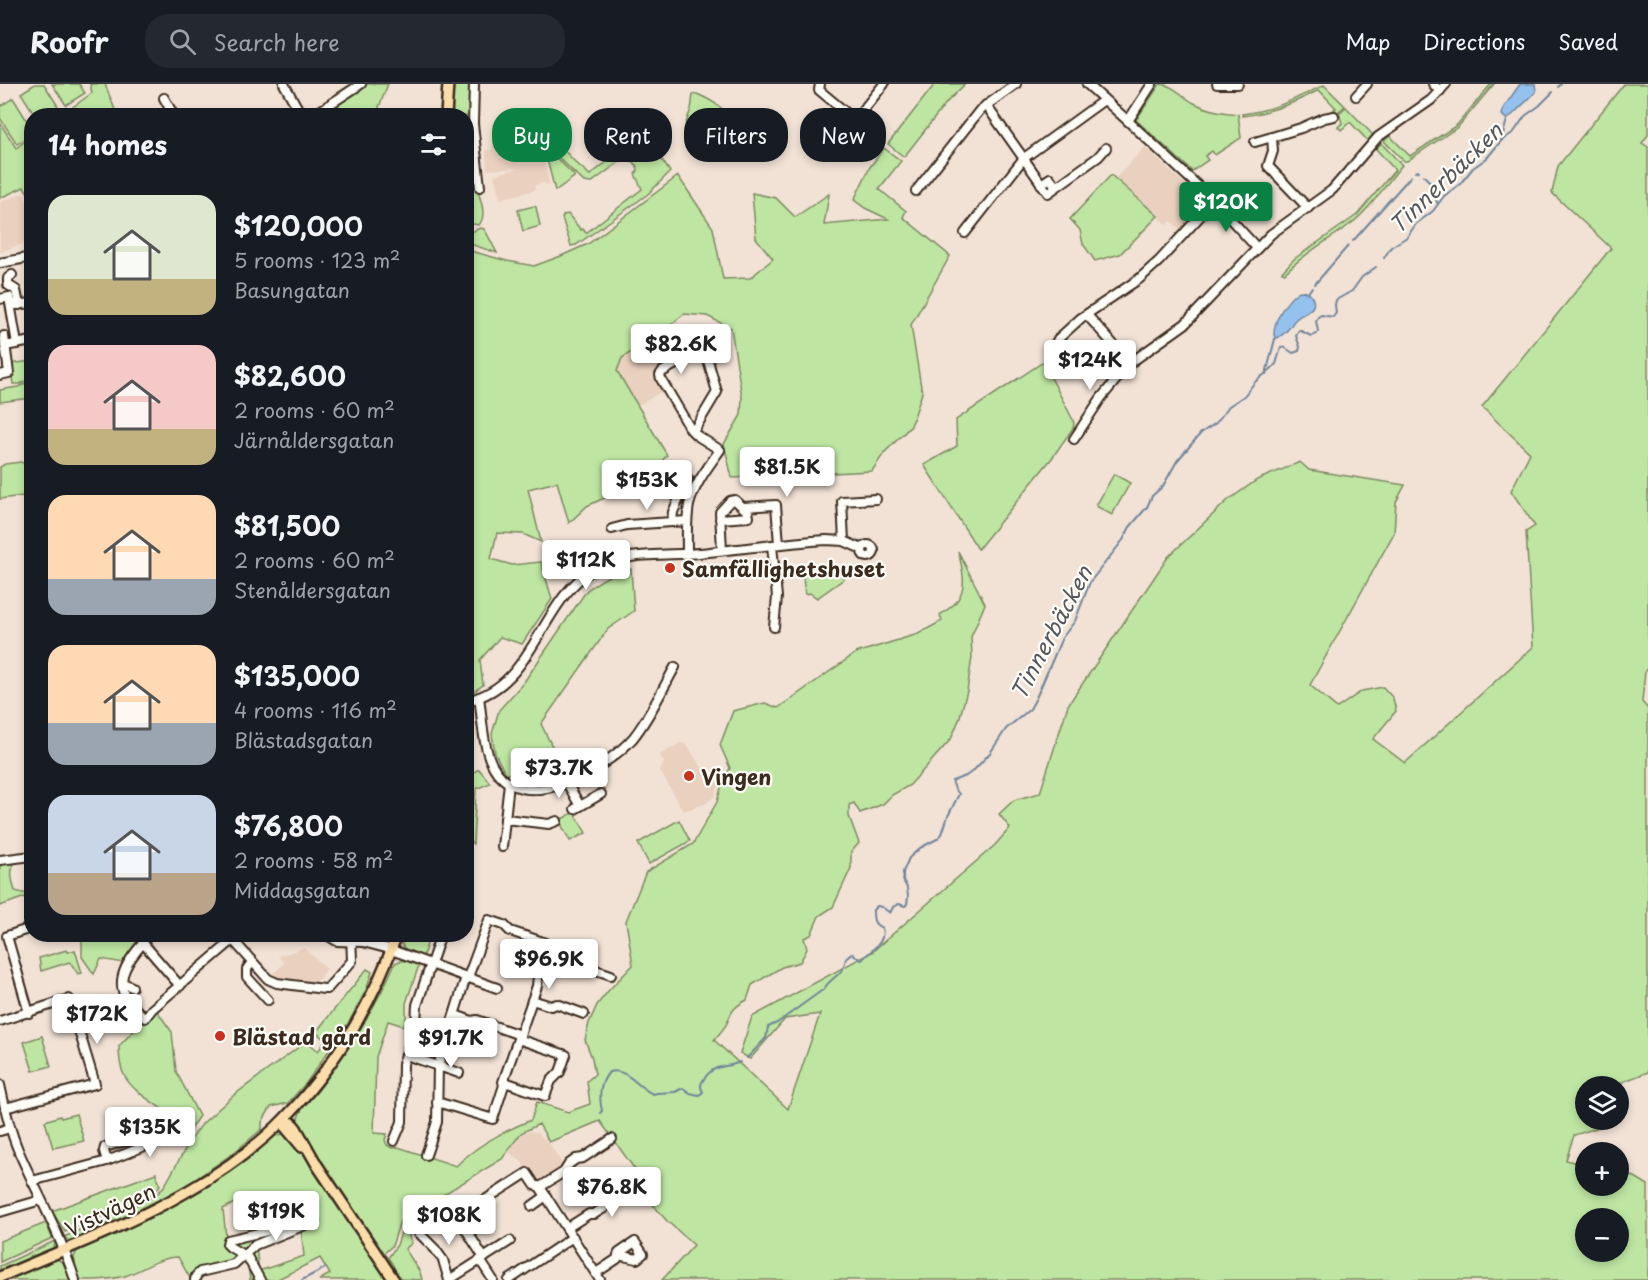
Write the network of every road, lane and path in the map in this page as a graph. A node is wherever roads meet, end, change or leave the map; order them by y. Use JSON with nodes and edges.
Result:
{"nodes":[{"id":1,"x":284,"y":84,"type":"edge"},
{"id":2,"x":361,"y":84,"type":"edge"},
{"id":3,"x":448,"y":84,"type":"edge"},
{"id":4,"x":474,"y":84,"type":"edge"},
{"id":5,"x":884,"y":84,"type":"edge"},
{"id":6,"x":1016,"y":84,"type":"edge"},
{"id":7,"x":1087,"y":84,"type":"edge"},
{"id":8,"x":1152,"y":84,"type":"edge"},
{"id":9,"x":1217,"y":84,"type":"edge"},
{"id":10,"x":1238,"y":84,"type":"edge"},
{"id":11,"x":1367,"y":84,"type":"edge"},
{"id":12,"x":1433,"y":84,"type":"edge"},
{"id":13,"x":820,"y":87,"type":"edge"},
{"id":14,"x":1443,"y":87,"type":"edge"},
{"id":15,"x":1356,"y":96,"type":"dead end"},
{"id":16,"x":164,"y":98,"type":"dead end"},
{"id":17,"x":1104,"y":100,"type":"junction"},
{"id":18,"x":986,"y":105,"type":"junction"},
{"id":19,"x":170,"y":108,"type":"edge"},
{"id":20,"x":298,"y":108,"type":"edge"},
{"id":21,"x":324,"y":108,"type":"edge"},
{"id":22,"x":446,"y":108,"type":"edge"},
{"id":23,"x":473,"y":108,"type":"edge"},
{"id":24,"x":1334,"y":116,"type":"dead end"},
{"id":25,"x":1128,"y":121,"type":"junction"},
{"id":26,"x":474,"y":133,"type":"edge"},
{"id":27,"x":1272,"y":137,"type":"junction"},
{"id":28,"x":1255,"y":142,"type":"dead end"},
{"id":29,"x":1106,"y":148,"type":"dead end"},
{"id":30,"x":1024,"y":158,"type":"junction"},
{"id":31,"x":480,"y":187,"type":"dead end"},
{"id":32,"x":916,"y":191,"type":"dead end"},
{"id":33,"x":1214,"y":201,"type":"junction"},
{"id":34,"x":1308,"y":208,"type":"junction"},
{"id":35,"x":964,"y":233,"type":"dead end"},
{"id":36,"x":1257,"y":248,"type":"junction"},
{"id":37,"x":24,"y":258,"type":"edge"},
{"id":38,"x":0,"y":263,"type":"edge"},
{"id":39,"x":12,"y":276,"type":"dead end"},
{"id":40,"x":0,"y":299,"type":"edge"},
{"id":41,"x":24,"y":304,"type":"edge"},
{"id":42,"x":15,"y":306,"type":"junction"},
{"id":43,"x":1087,"y":315,"type":"junction"},
{"id":44,"x":15,"y":334,"type":"junction"},
{"id":45,"x":2,"y":336,"type":"edge"},
{"id":46,"x":24,"y":343,"type":"edge"},
{"id":47,"x":17,"y":344,"type":"junction"},
{"id":48,"x":5,"y":346,"type":"junction"},
{"id":49,"x":1056,"y":352,"type":"dead end"},
{"id":50,"x":1130,"y":363,"type":"junction"},
{"id":51,"x":0,"y":375,"type":"edge"},
{"id":52,"x":693,"y":432,"type":"junction"},
{"id":53,"x":1074,"y":439,"type":"dead end"},
{"id":54,"x":688,"y":479,"type":"dead end"},
{"id":55,"x":876,"y":499,"type":"dead end"},
{"id":56,"x":744,"y":507,"type":"junction"},
{"id":57,"x":720,"y":519,"type":"junction"},
{"id":58,"x":687,"y":521,"type":"junction"},
{"id":59,"x":672,"y":522,"type":"junction"},
{"id":60,"x":612,"y":529,"type":"dead end"},
{"id":61,"x":844,"y":541,"type":"junction"},
{"id":62,"x":775,"y":545,"type":"junction"},
{"id":63,"x":862,"y":549,"type":"dead end"},
{"id":64,"x":722,"y":550,"type":"junction"},
{"id":65,"x":687,"y":554,"type":"junction"},
{"id":66,"x":774,"y":627,"type":"dead end"},
{"id":67,"x":675,"y":667,"type":"dead end"},
{"id":68,"x":479,"y":697,"type":"junction"},
{"id":69,"x":474,"y":698,"type":"edge"},
{"id":70,"x":509,"y":783,"type":"junction"},
{"id":71,"x":567,"y":783,"type":"junction"},
{"id":72,"x":601,"y":794,"type":"dead end"},
{"id":73,"x":505,"y":819,"type":"junction"},
{"id":74,"x":557,"y":821,"type":"dead end"},
{"id":75,"x":502,"y":848,"type":"dead end"},
{"id":76,"x":24,"y":857,"type":"edge"},
{"id":77,"x":0,"y":860,"type":"edge"},
{"id":78,"x":24,"y":930,"type":"edge"},
{"id":79,"x":231,"y":942,"type":"edge"},
{"id":80,"x":235,"y":942,"type":"edge"},
{"id":81,"x":350,"y":942,"type":"edge"},
{"id":82,"x":363,"y":942,"type":"edge"},
{"id":83,"x":394,"y":942,"type":"edge"},
{"id":84,"x":438,"y":942,"type":"edge"},
{"id":85,"x":143,"y":944,"type":"joint"},
{"id":86,"x":548,"y":946,"type":"junction"},
{"id":87,"x":392,"y":950,"type":"junction"},
{"id":88,"x":252,"y":962,"type":"junction"},
{"id":89,"x":430,"y":964,"type":"junction"},
{"id":90,"x":610,"y":975,"type":"dead end"},
{"id":91,"x":467,"y":977,"type":"junction"},
{"id":92,"x":123,"y":983,"type":"junction"},
{"id":93,"x":180,"y":986,"type":"junction"},
{"id":94,"x":132,"y":987,"type":"dead end"},
{"id":95,"x":497,"y":988,"type":"dead end"},
{"id":96,"x":268,"y":1000,"type":"dead end"},
{"id":97,"x":532,"y":1000,"type":"junction"},
{"id":98,"x":29,"y":1013,"type":"junction"},
{"id":99,"x":584,"y":1014,"type":"dead end"},
{"id":100,"x":455,"y":1015,"type":"junction"},
{"id":101,"x":0,"y":1022,"type":"edge"},
{"id":102,"x":519,"y":1037,"type":"junction"},
{"id":103,"x":406,"y":1055,"type":"junction"},
{"id":104,"x":438,"y":1066,"type":"junction"},
{"id":105,"x":459,"y":1073,"type":"dead end"},
{"id":106,"x":505,"y":1083,"type":"junction"},
{"id":107,"x":0,"y":1086,"type":"edge"},
{"id":108,"x":437,"y":1102,"type":"junction"},
{"id":109,"x":5,"y":1108,"type":"junction"},
{"id":110,"x":284,"y":1120,"type":"junction"},
{"id":111,"x":10,"y":1128,"type":"junction"},
{"id":112,"x":0,"y":1131,"type":"edge"},
{"id":113,"x":612,"y":1139,"type":"dead end"},
{"id":114,"x":394,"y":1141,"type":"dead end"},
{"id":115,"x":426,"y":1155,"type":"dead end"},
{"id":116,"x":106,"y":1161,"type":"junction"},
{"id":117,"x":640,"y":1180,"type":"dead end"},
{"id":118,"x":32,"y":1181,"type":"junction"},
{"id":119,"x":540,"y":1187,"type":"junction"},
{"id":120,"x":546,"y":1196,"type":"junction"},
{"id":121,"x":41,"y":1200,"type":"junction"},
{"id":122,"x":532,"y":1206,"type":"dead end"},
{"id":123,"x":0,"y":1212,"type":"edge"},
{"id":124,"x":315,"y":1221,"type":"dead end"},
{"id":125,"x":298,"y":1227,"type":"junction"},
{"id":126,"x":567,"y":1228,"type":"junction"},
{"id":127,"x":418,"y":1232,"type":"dead end"},
{"id":128,"x":573,"y":1238,"type":"junction"},
{"id":129,"x":510,"y":1241,"type":"dead end"},
{"id":130,"x":64,"y":1249,"type":"junction"},
{"id":131,"x":618,"y":1255,"type":"dead end"},
{"id":132,"x":242,"y":1256,"type":"junction"},
{"id":133,"x":482,"y":1259,"type":"junction"},
{"id":134,"x":0,"y":1277,"type":"edge"},
{"id":135,"x":598,"y":1278,"type":"edge"},
{"id":136,"x":75,"y":1280,"type":"edge"},
{"id":137,"x":195,"y":1280,"type":"edge"},
{"id":138,"x":260,"y":1280,"type":"edge"},
{"id":139,"x":394,"y":1280,"type":"edge"},
{"id":140,"x":449,"y":1280,"type":"edge"},
{"id":141,"x":493,"y":1280,"type":"edge"},
{"id":142,"x":509,"y":1280,"type":"edge"}],
"edges":[{"from":1,"to":20,"type":"street"},
{"from":2,"to":21,"type":"street"},
{"from":3,"to":22,"type":"main road"},
{"from":4,"to":23,"type":"street"},
{"from":5,"to":13,"type":"street"},
{"from":6,"to":18,"type":"street"},
{"from":7,"to":17,"type":"street"},
{"from":8,"to":25,"type":"street"},
{"from":9,"to":10,"type":"street"},
{"from":11,"to":15,"type":"street"},
{"from":12,"to":14,"type":"street"},
{"from":14,"to":34,"type":"street"},
{"from":16,"to":19,"type":"street"},
{"from":17,"to":25,"type":"street"},
{"from":17,"to":30,"type":"street"},
{"from":18,"to":30,"type":"street"},
{"from":18,"to":32,"type":"street"},
{"from":24,"to":27,"type":"street"},
{"from":25,"to":33,"type":"street"},
{"from":26,"to":31,"type":"street"},
{"from":27,"to":28,"type":"street"},
{"from":27,"to":34,"type":"street"},
{"from":29,"to":30,"type":"street"},
{"from":30,"to":35,"type":"street"},
{"from":33,"to":36,"type":"street"},
{"from":33,"to":43,"type":"street"},
{"from":34,"to":36,"type":"street"},
{"from":36,"to":50,"type":"street"},
{"from":37,"to":38,"type":"street"},
{"from":39,"to":42,"type":"street"},
{"from":40,"to":42,"type":"street"},
{"from":41,"to":42,"type":"street"},
{"from":42,"to":44,"type":"street"},
{"from":43,"to":49,"type":"street"},
{"from":43,"to":50,"type":"street"},
{"from":44,"to":45,"type":"street"},
{"from":44,"to":47,"type":"street"},
{"from":45,"to":48,"type":"street"},
{"from":46,"to":47,"type":"street"},
{"from":47,"to":48,"type":"street"},
{"from":48,"to":51,"type":"street"},
{"from":50,"to":53,"type":"street"},
{"from":52,"to":52,"type":"street"},
{"from":52,"to":58,"type":"street"},
{"from":54,"to":59,"type":"street"},
{"from":55,"to":61,"type":"street"},
{"from":56,"to":57,"type":"street"},
{"from":56,"to":57,"type":"street"},
{"from":56,"to":62,"type":"street"},
{"from":57,"to":64,"type":"street"},
{"from":58,"to":59,"type":"street"},
{"from":58,"to":65,"type":"street"},
{"from":59,"to":60,"type":"street"},
{"from":61,"to":62,"type":"street"},
{"from":61,"to":63,"type":"street"},
{"from":62,"to":64,"type":"street"},
{"from":62,"to":66,"type":"street"},
{"from":64,"to":65,"type":"street"},
{"from":65,"to":68,"type":"street"},
{"from":67,"to":71,"type":"street"},
{"from":68,"to":69,"type":"street"},
{"from":68,"to":70,"type":"street"},
{"from":70,"to":71,"type":"street"},
{"from":70,"to":73,"type":"street"},
{"from":71,"to":72,"type":"street"},
{"from":73,"to":74,"type":"street"},
{"from":73,"to":75,"type":"street"},
{"from":76,"to":77,"type":"street"},
{"from":78,"to":98,"type":"street"},
{"from":79,"to":93,"type":"street"},
{"from":80,"to":88,"type":"street"},
{"from":81,"to":88,"type":"street"},
{"from":82,"to":87,"type":"street"},
{"from":83,"to":87,"type":"main road","name":"Vistvägen"},
{"from":84,"to":89,"type":"street"},
{"from":85,"to":92,"type":"street"},
{"from":85,"to":93,"type":"street"},
{"from":86,"to":90,"type":"street"},
{"from":86,"to":91,"type":"street"},
{"from":86,"to":97,"type":"street"},
{"from":87,"to":89,"type":"street"},
{"from":87,"to":110,"type":"main road","name":"Vistvägen"},
{"from":88,"to":96,"type":"street"},
{"from":89,"to":91,"type":"street"},
{"from":89,"to":103,"type":"street"},
{"from":91,"to":95,"type":"street"},
{"from":91,"to":100,"type":"street"},
{"from":92,"to":93,"type":"street"},
{"from":92,"to":94,"type":"street"},
{"from":97,"to":99,"type":"street"},
{"from":97,"to":102,"type":"street"},
{"from":98,"to":101,"type":"street"},
{"from":98,"to":109,"type":"street"},
{"from":100,"to":102,"type":"street"},
{"from":100,"to":104,"type":"street"},
{"from":102,"to":106,"type":"street"},
{"from":102,"to":106,"type":"street"},
{"from":103,"to":104,"type":"street"},
{"from":103,"to":114,"type":"street"},
{"from":104,"to":105,"type":"street"},
{"from":104,"to":108,"type":"street"},
{"from":106,"to":108,"type":"street"},
{"from":107,"to":109,"type":"street"},
{"from":108,"to":115,"type":"street"},
{"from":109,"to":111,"type":"street"},
{"from":110,"to":130,"type":"main road","name":"Vistvägen"},
{"from":110,"to":139,"type":"main road"},
{"from":111,"to":112,"type":"street"},
{"from":111,"to":118,"type":"street"},
{"from":113,"to":119,"type":"street"},
{"from":116,"to":116,"type":"street"},
{"from":116,"to":118,"type":"street"},
{"from":117,"to":126,"type":"street"},
{"from":118,"to":121,"type":"street"},
{"from":119,"to":120,"type":"street"},
{"from":119,"to":133,"type":"street"},
{"from":120,"to":122,"type":"street"},
{"from":120,"to":126,"type":"street"},
{"from":121,"to":123,"type":"street"},
{"from":121,"to":130,"type":"street"},
{"from":124,"to":125,"type":"street"},
{"from":125,"to":132,"type":"street"},
{"from":125,"to":132,"type":"street"},
{"from":126,"to":128,"type":"street"},
{"from":127,"to":140,"type":"street"},
{"from":128,"to":135,"type":"street"},
{"from":128,"to":142,"type":"street"},
{"from":129,"to":133,"type":"street"},
{"from":130,"to":134,"type":"main road","name":"Vistvägen"},
{"from":130,"to":136,"type":"street"},
{"from":131,"to":135,"type":"street"},
{"from":132,"to":137,"type":"street"},
{"from":132,"to":138,"type":"street"},
{"from":133,"to":140,"type":"street"},
{"from":133,"to":141,"type":"street"}]}
